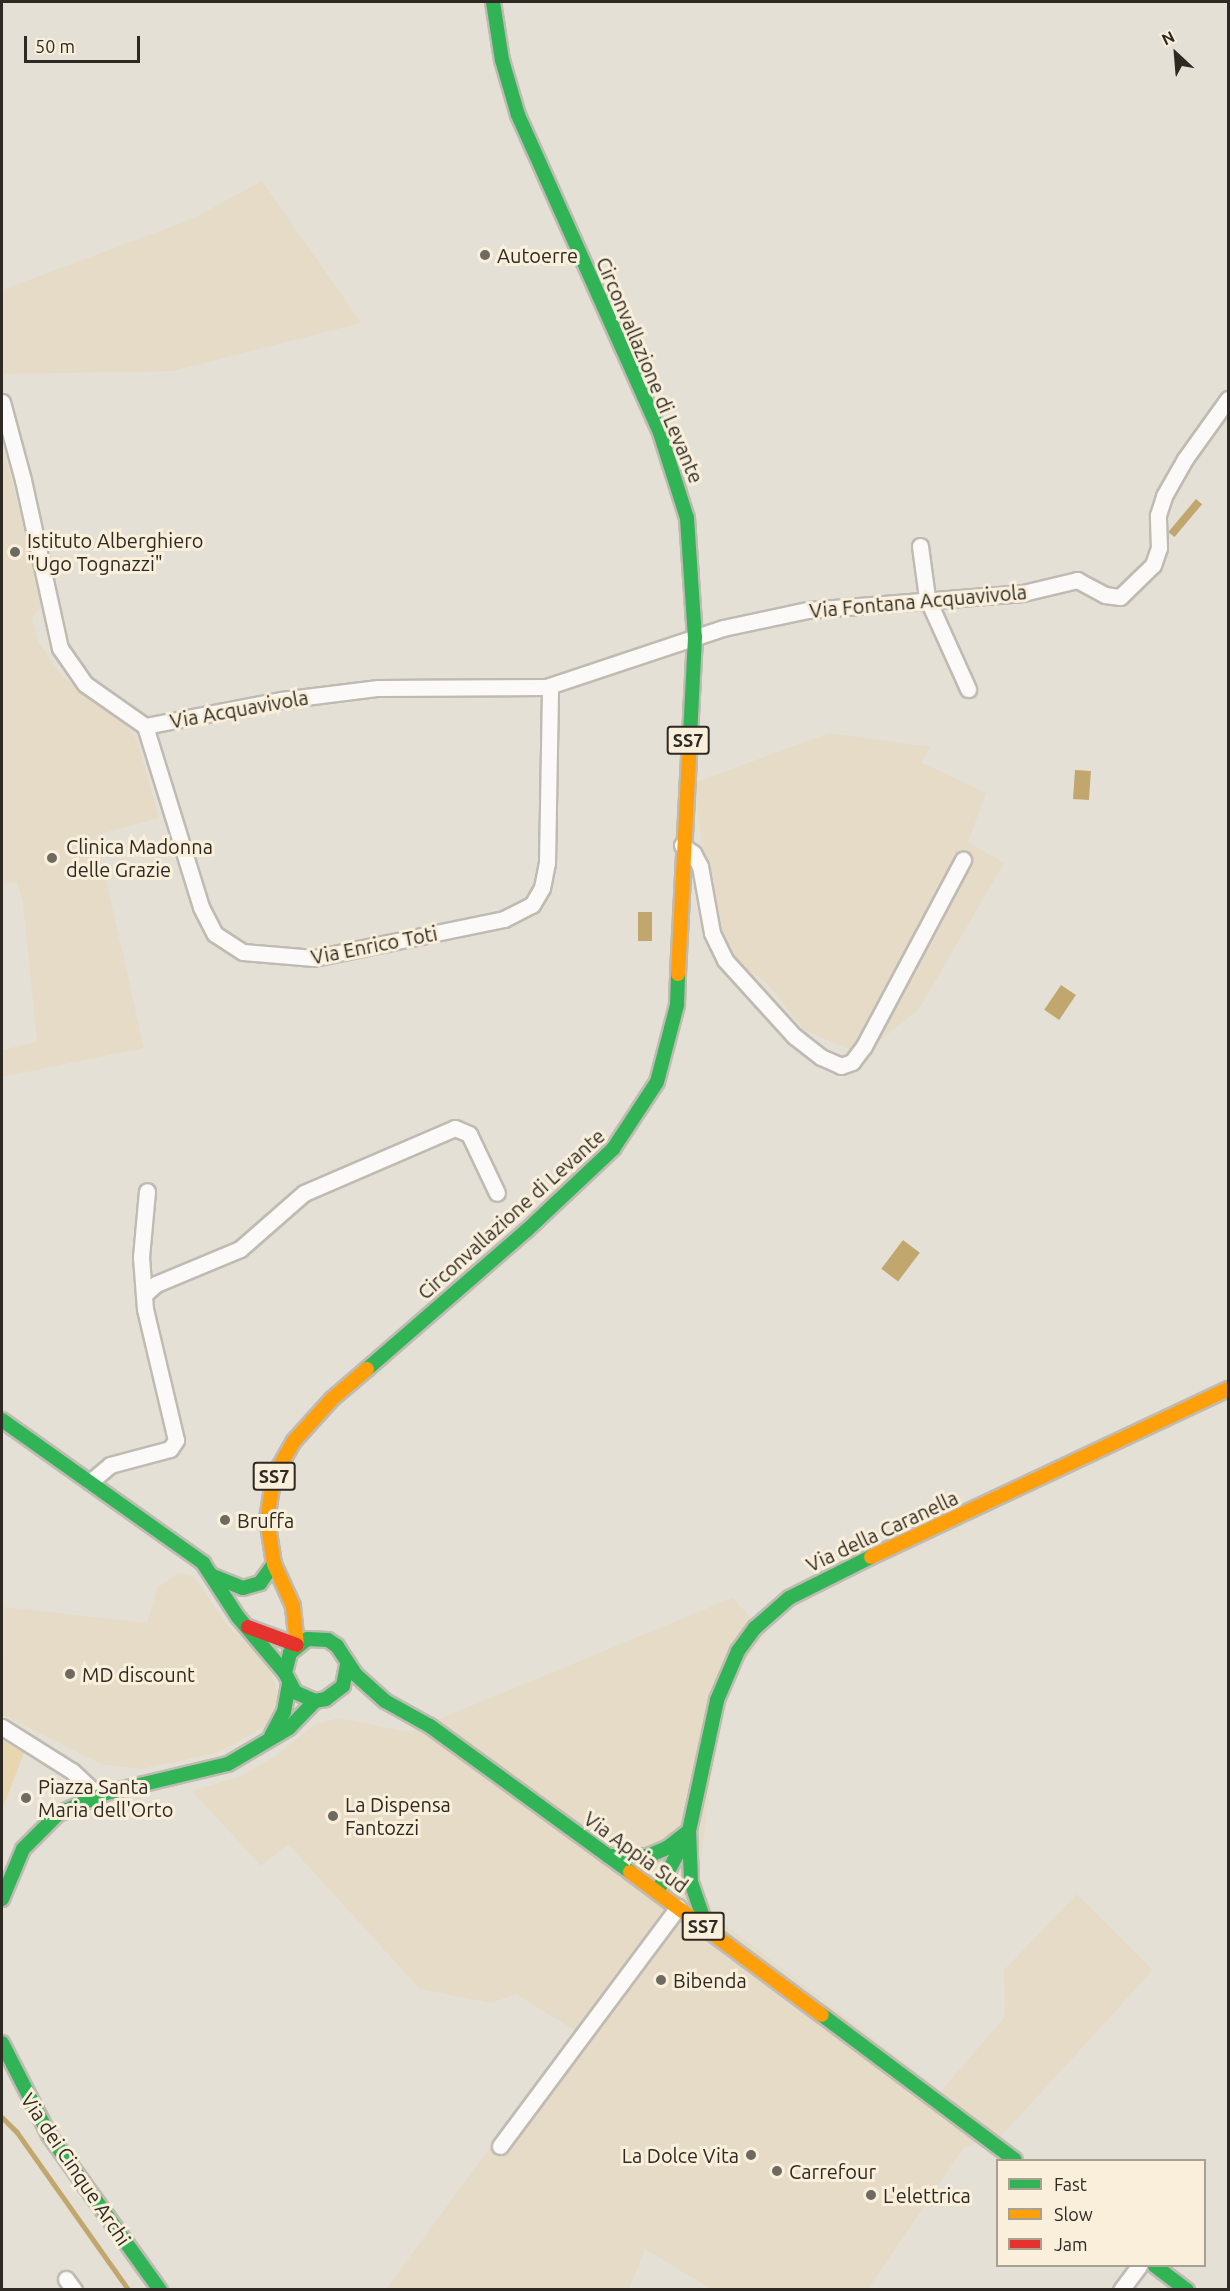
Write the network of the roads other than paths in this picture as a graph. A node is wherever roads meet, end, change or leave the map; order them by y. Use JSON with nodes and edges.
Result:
{"nodes":[{"id":1,"x":493,"y":2,"type":"edge"},
{"id":2,"x":1228,"y":399,"type":"edge"},
{"id":3,"x":2,"y":402,"type":"edge"},
{"id":4,"x":920,"y":546,"type":"dead end"},
{"id":5,"x":927,"y":598,"type":"junction"},
{"id":6,"x":695,"y":637,"type":"junction"},
{"id":7,"x":550,"y":686,"type":"junction"},
{"id":8,"x":968,"y":689,"type":"dead end"},
{"id":9,"x":145,"y":726,"type":"junction"},
{"id":10,"x":682,"y":845,"type":"junction"},
{"id":11,"x":963,"y":860,"type":"dead end"},
{"id":12,"x":147,"y":1191,"type":"dead end"},
{"id":13,"x":497,"y":1193,"type":"dead end"},
{"id":14,"x":145,"y":1294,"type":"junction"},
{"id":15,"x":1228,"y":1389,"type":"edge"},
{"id":16,"x":2,"y":1420,"type":"edge"},
{"id":17,"x":90,"y":1482,"type":"junction"},
{"id":18,"x":274,"y":1564,"type":"junction"},
{"id":19,"x":213,"y":1576,"type":"junction"},
{"id":20,"x":289,"y":1591,"type":"junction"},
{"id":21,"x":248,"y":1627,"type":"junction"},
{"id":22,"x":328,"y":1640,"type":"junction"},
{"id":23,"x":297,"y":1645,"type":"junction"},
{"id":24,"x":347,"y":1665,"type":"junction"},
{"id":25,"x":287,"y":1679,"type":"junction"},
{"id":26,"x":336,"y":1694,"type":"junction"},
{"id":27,"x":315,"y":1701,"type":"junction"},
{"id":28,"x":385,"y":1701,"type":"junction"},
{"id":29,"x":2,"y":1727,"type":"edge"},
{"id":30,"x":265,"y":1744,"type":"junction"},
{"id":31,"x":98,"y":1795,"type":"junction"},
{"id":32,"x":689,"y":1831,"type":"junction"},
{"id":33,"x":608,"y":1856,"type":"junction"},
{"id":34,"x":657,"y":1892,"type":"junction"},
{"id":35,"x":2,"y":1899,"type":"edge"},
{"id":36,"x":678,"y":1907,"type":"junction"},
{"id":37,"x":707,"y":1929,"type":"junction"},
{"id":38,"x":2,"y":2043,"type":"edge"},
{"id":39,"x":500,"y":2146,"type":"dead end"},
{"id":40,"x":1014,"y":2159,"type":"edge"},
{"id":41,"x":1138,"y":2267,"type":"edge"},
{"id":42,"x":1158,"y":2267,"type":"edge"},
{"id":43,"x":160,"y":2289,"type":"edge"},
{"id":44,"x":1121,"y":2289,"type":"edge"},
{"id":45,"x":1186,"y":2289,"type":"edge"}],
"edges":[{"from":1,"to":6,"type":"main road","name":"Circonvallazione di Levante","number":"SS7"},
{"from":2,"to":5,"type":"street","name":"Via Fontana Acquavivola"},
{"from":3,"to":9,"type":"street","name":"Via Acquavivola"},
{"from":4,"to":5,"type":"street"},
{"from":5,"to":6,"type":"street","name":"Via Fontana Acquavivola"},
{"from":5,"to":8,"type":"street"},
{"from":6,"to":7,"type":"street","name":"Via Acquavivola"},
{"from":6,"to":10,"type":"main road","name":"Circonvallazione di Levante","number":"SS7"},
{"from":7,"to":9,"type":"street","name":"Via Acquavivola"},
{"from":7,"to":9,"type":"street","name":"Via Enrico Toti"},
{"from":10,"to":11,"type":"street"},
{"from":10,"to":18,"type":"main road","name":"Circonvallazione di Levante","number":"SS7"},
{"from":12,"to":14,"type":"street"},
{"from":13,"to":14,"type":"street"},
{"from":14,"to":17,"type":"street"},
{"from":15,"to":32,"type":"main road","name":"Via della Caranella"},
{"from":16,"to":17,"type":"main road"},
{"from":17,"to":19,"type":"main road"},
{"from":18,"to":19,"type":"main road"},
{"from":18,"to":20,"type":"main road","name":"Circonvallazione di Levante","number":"SS7"},
{"from":19,"to":21,"type":"main road"},
{"from":20,"to":22,"type":"main road","number":"SS7"},
{"from":20,"to":23,"type":"main road","name":"Circonvallazione di Levante","number":"SS7"},
{"from":21,"to":23,"type":"main road"},
{"from":21,"to":25,"type":"main road"},
{"from":22,"to":23,"type":"main road"},
{"from":22,"to":24,"type":"main road","number":"SS7"},
{"from":23,"to":25,"type":"main road"},
{"from":24,"to":26,"type":"main road"},
{"from":24,"to":28,"type":"main road","name":"Via Appia Sud","number":"SS7"},
{"from":25,"to":27,"type":"main road"},
{"from":25,"to":30,"type":"main road"},
{"from":26,"to":27,"type":"main road","number":"SS7"},
{"from":26,"to":28,"type":"main road","number":"SS7"},
{"from":27,"to":30,"type":"main road"},
{"from":28,"to":33,"type":"main road","name":"Via Appia Sud","number":"SS7"},
{"from":29,"to":31,"type":"street"},
{"from":30,"to":31,"type":"main road"},
{"from":31,"to":35,"type":"main road"},
{"from":32,"to":33,"type":"main road"},
{"from":32,"to":34,"type":"main road","name":"Via della Caranella"},
{"from":32,"to":37,"type":"main road","name":"Via della Caranella"},
{"from":33,"to":34,"type":"main road","name":"Via Appia Sud","number":"SS7"},
{"from":34,"to":36,"type":"main road","name":"Via Appia Sud","number":"SS7"},
{"from":36,"to":37,"type":"main road","name":"Via Appia Sud","number":"SS7"},
{"from":36,"to":39,"type":"street"},
{"from":37,"to":40,"type":"main road","name":"Via Appia Sud","number":"SS7"},
{"from":38,"to":43,"type":"main road","name":"Via dei Cinque Archi"},
{"from":41,"to":44,"type":"street"},
{"from":42,"to":45,"type":"main road"}]}
